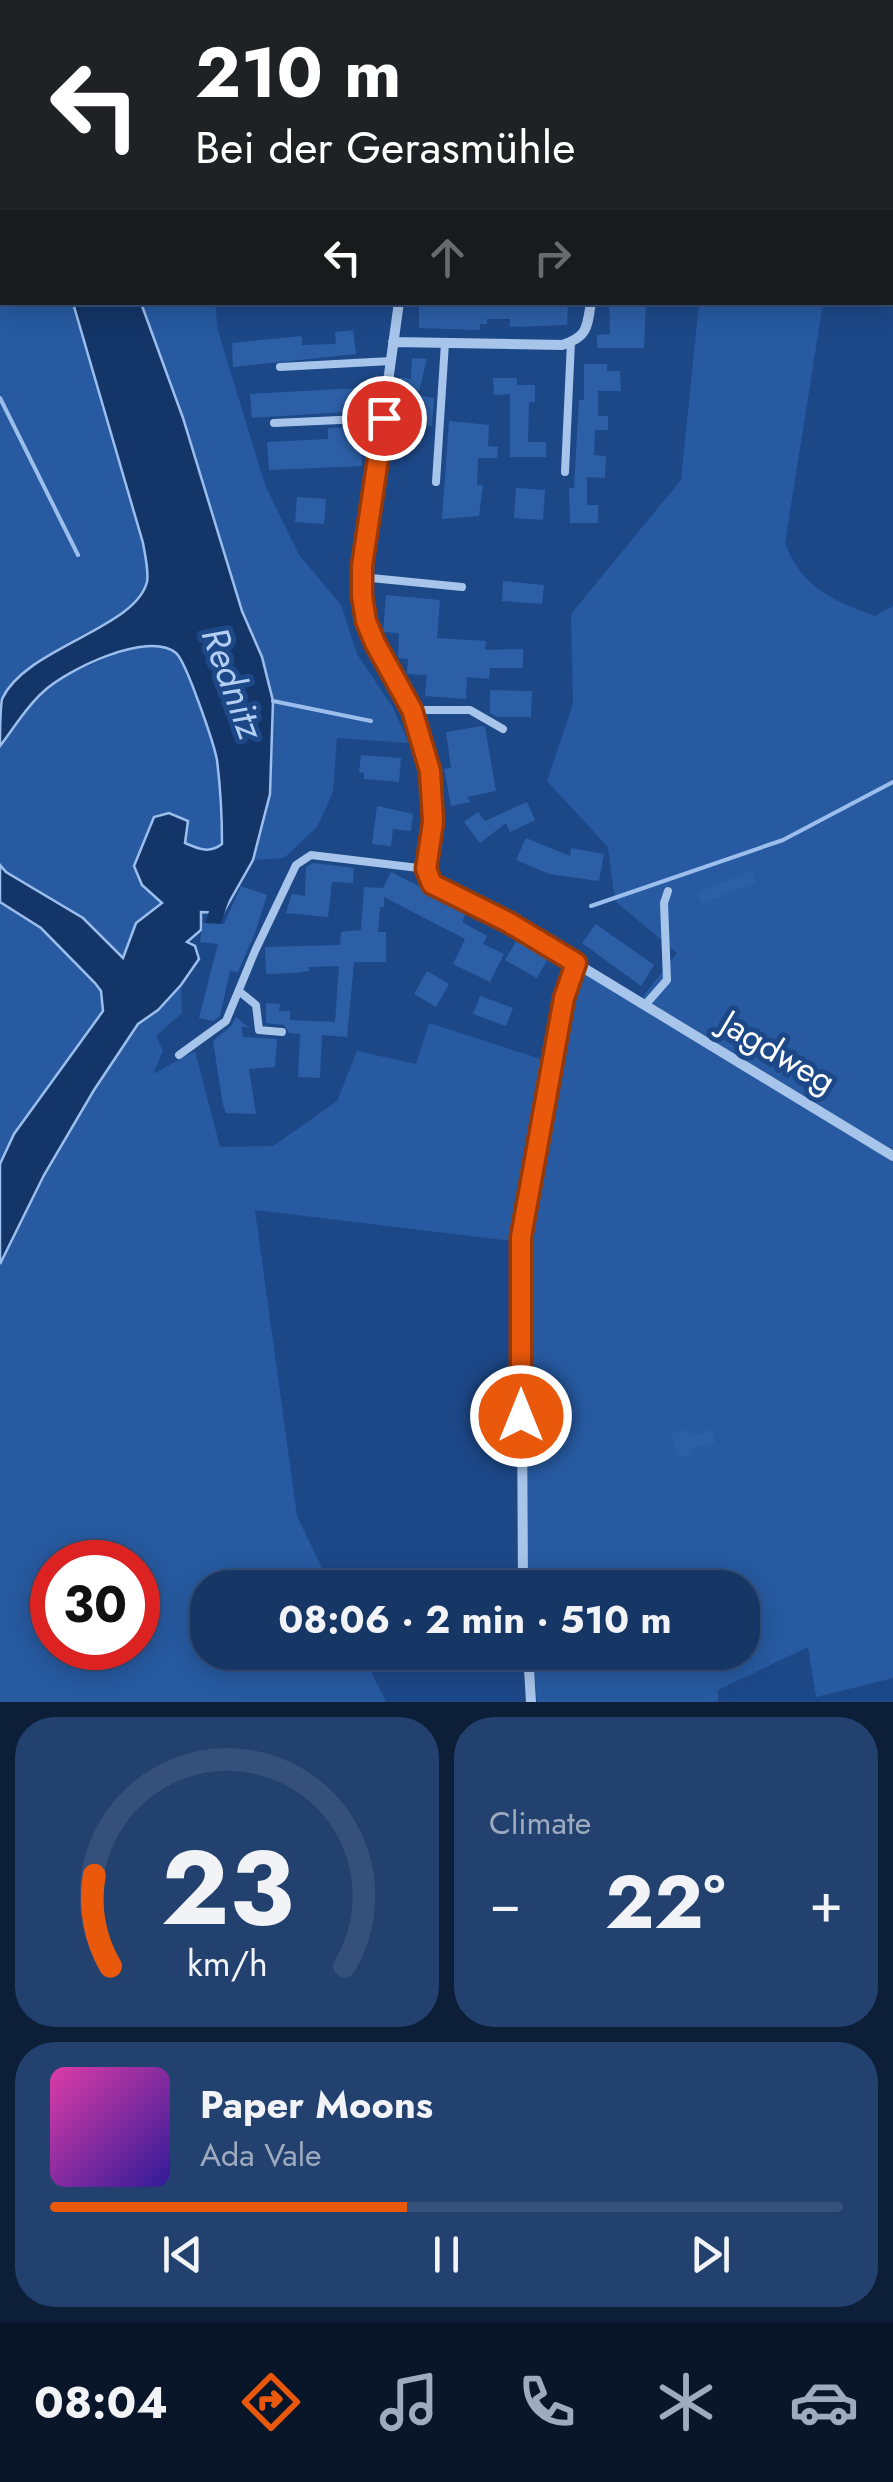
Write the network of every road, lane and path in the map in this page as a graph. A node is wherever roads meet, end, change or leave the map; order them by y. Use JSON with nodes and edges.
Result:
{"nodes":[{"id":1,"x":399,"y":305,"type":"edge"},
{"id":2,"x":591,"y":305,"type":"edge"},
{"id":3,"x":393,"y":342,"type":"junction"},
{"id":4,"x":572,"y":342,"type":"junction"},
{"id":5,"x":446,"y":343,"type":"junction"},
{"id":6,"x":391,"y":361,"type":"junction"},
{"id":7,"x":280,"y":367,"type":"dead end"},
{"id":8,"x":384,"y":418,"type":"junction"},
{"id":9,"x":274,"y":424,"type":"dead end"},
{"id":10,"x":565,"y":472,"type":"dead end"},
{"id":11,"x":436,"y":482,"type":"dead end"},
{"id":12,"x":361,"y":577,"type":"junction"},
{"id":13,"x":462,"y":586,"type":"dead end"},
{"id":14,"x":412,"y":710,"type":"junction"},
{"id":15,"x":503,"y":729,"type":"dead end"},
{"id":16,"x":426,"y":869,"type":"junction"},
{"id":17,"x":668,"y":891,"type":"dead end"},
{"id":18,"x":576,"y":963,"type":"junction"},
{"id":19,"x":240,"y":992,"type":"junction"},
{"id":20,"x":646,"y":1004,"type":"junction"},
{"id":21,"x":282,"y":1032,"type":"dead end"},
{"id":22,"x":179,"y":1055,"type":"dead end"},
{"id":23,"x":893,"y":1156,"type":"edge"},
{"id":24,"x":523,"y":1570,"type":"edge"},
{"id":25,"x":529,"y":1670,"type":"edge"},
{"id":26,"x":531,"y":1702,"type":"edge"}],
"edges":[{"from":1,"to":3,"type":"street"},
{"from":2,"to":4,"type":"street"},
{"from":3,"to":5,"type":"street"},
{"from":3,"to":6,"type":"street"},
{"from":4,"to":5,"type":"street"},
{"from":4,"to":10,"type":"lane"},
{"from":5,"to":11,"type":"lane"},
{"from":6,"to":7,"type":"lane"},
{"from":6,"to":8,"type":"street"},
{"from":8,"to":9,"type":"lane"},
{"from":8,"to":12,"type":"street"},
{"from":12,"to":13,"type":"lane"},
{"from":12,"to":14,"type":"street"},
{"from":14,"to":15,"type":"lane"},
{"from":14,"to":16,"type":"street"},
{"from":16,"to":18,"type":"street","name":"Jagdweg"},
{"from":16,"to":19,"type":"lane"},
{"from":17,"to":20,"type":"lane"},
{"from":18,"to":20,"type":"street","name":"Jagdweg"},
{"from":18,"to":24,"type":"street"},
{"from":19,"to":21,"type":"lane"},
{"from":19,"to":22,"type":"lane"},
{"from":20,"to":23,"type":"street","name":"Jagdweg"},
{"from":25,"to":26,"type":"street"}]}
